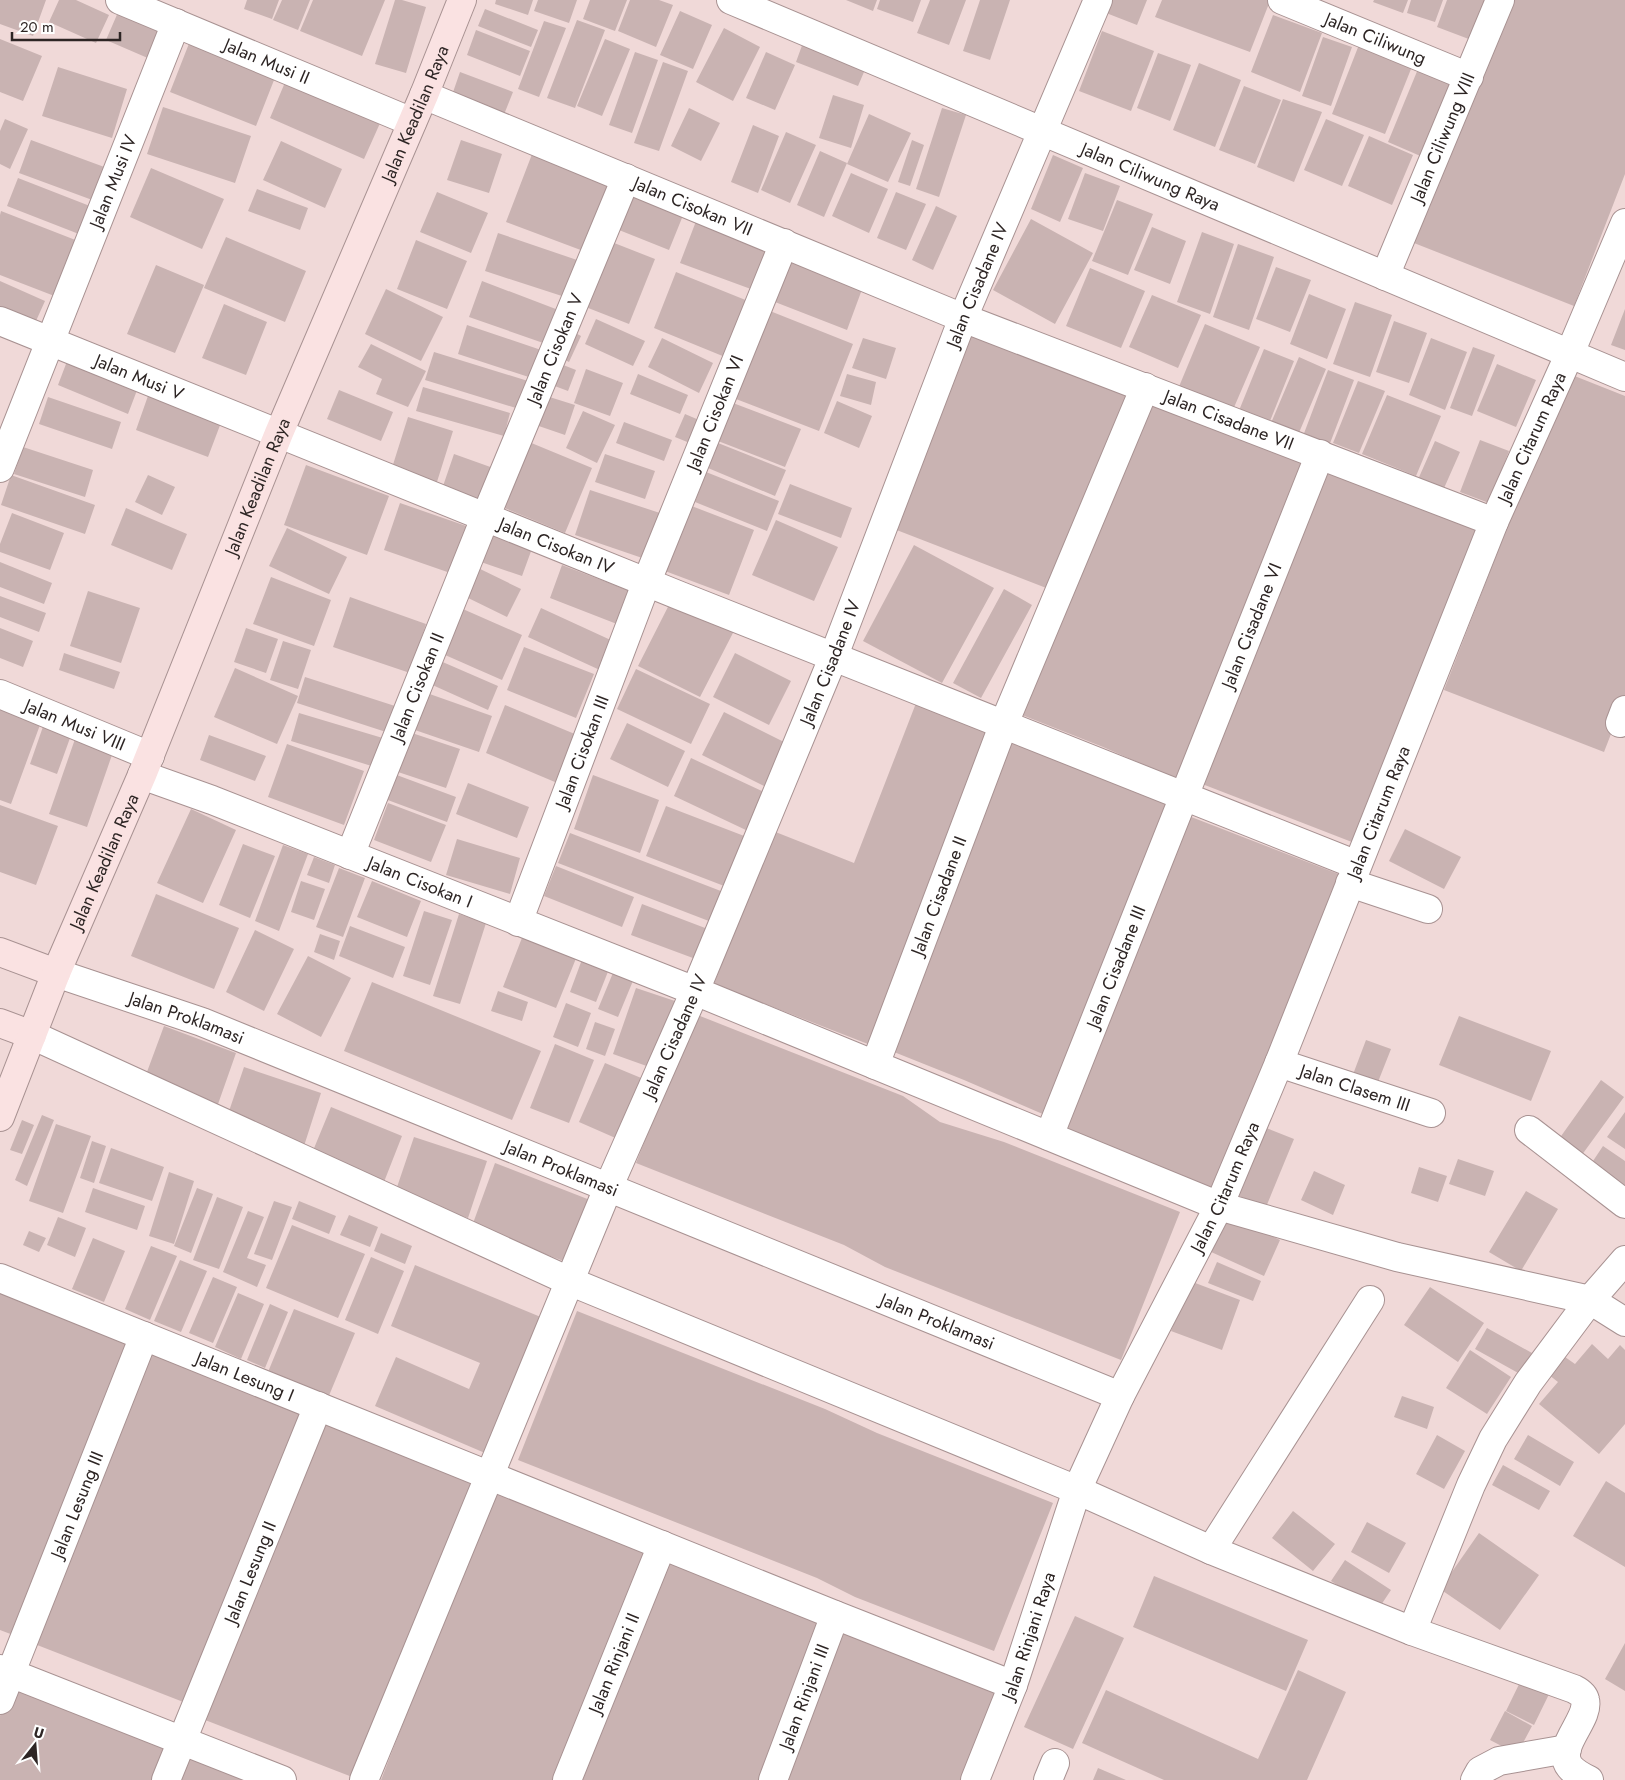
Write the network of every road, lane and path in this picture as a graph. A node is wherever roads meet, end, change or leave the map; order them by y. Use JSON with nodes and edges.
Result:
{"nodes":[{"id":1,"x":120,"y":0,"type":"edge"},
{"id":2,"x":462,"y":0,"type":"edge"},
{"id":3,"x":731,"y":0,"type":"edge"},
{"id":4,"x":1098,"y":0,"type":"edge"},
{"id":5,"x":1282,"y":0,"type":"edge"},
{"id":6,"x":1500,"y":0,"type":"edge"},
{"id":7,"x":176,"y":23,"type":"junction"},
{"id":8,"x":1469,"y":77,"type":"junction"},
{"id":9,"x":424,"y":95,"type":"junction"},
{"id":10,"x":412,"y":122,"type":"junction"},
{"id":11,"x":1042,"y":131,"type":"junction"},
{"id":12,"x":626,"y":178,"type":"junction"},
{"id":13,"x":1625,"y":223,"type":"edge"},
{"id":14,"x":784,"y":243,"type":"junction"},
{"id":15,"x":1384,"y":276,"type":"junction"},
{"id":16,"x":963,"y":318,"type":"junction"},
{"id":17,"x":0,"y":321,"type":"edge"},
{"id":18,"x":50,"y":341,"type":"junction"},
{"id":19,"x":1570,"y":354,"type":"junction"},
{"id":20,"x":1625,"y":377,"type":"edge"},
{"id":21,"x":1146,"y":388,"type":"junction"},
{"id":22,"x":279,"y":433,"type":"junction"},
{"id":23,"x":1320,"y":454,"type":"junction"},
{"id":24,"x":0,"y":468,"type":"edge"},
{"id":25,"x":485,"y":518,"type":"junction"},
{"id":26,"x":1494,"y":522,"type":"junction"},
{"id":27,"x":647,"y":581,"type":"junction"},
{"id":28,"x":833,"y":658,"type":"junction"},
{"id":29,"x":0,"y":694,"type":"edge"},
{"id":30,"x":1003,"y":726,"type":"junction"},
{"id":31,"x":146,"y":765,"type":"junction"},
{"id":32,"x":1183,"y":797,"type":"junction"},
{"id":33,"x":350,"y":855,"type":"junction"},
{"id":34,"x":1353,"y":874,"type":"junction"},
{"id":35,"x":1428,"y":909,"type":"dead end"},
{"id":36,"x":518,"y":922,"type":"junction"},
{"id":37,"x":0,"y":952,"type":"edge"},
{"id":38,"x":56,"y":973,"type":"junction"},
{"id":39,"x":695,"y":991,"type":"junction"},
{"id":40,"x":0,"y":1023,"type":"edge"},
{"id":41,"x":32,"y":1035,"type":"junction"},
{"id":42,"x":1278,"y":1063,"type":"junction"},
{"id":43,"x":874,"y":1065,"type":"junction"},
{"id":44,"x":1432,"y":1113,"type":"dead end"},
{"id":45,"x":0,"y":1117,"type":"edge"},
{"id":46,"x":1529,"y":1130,"type":"dead end"},
{"id":47,"x":1049,"y":1136,"type":"junction"},
{"id":48,"x":608,"y":1188,"type":"junction"},
{"id":49,"x":1625,"y":1204,"type":"edge"},
{"id":50,"x":1219,"y":1206,"type":"junction"},
{"id":51,"x":1625,"y":1260,"type":"edge"},
{"id":52,"x":0,"y":1278,"type":"edge"},
{"id":53,"x":569,"y":1281,"type":"junction"},
{"id":54,"x":1370,"y":1300,"type":"dead end"},
{"id":55,"x":1590,"y":1300,"type":"junction"},
{"id":56,"x":1625,"y":1322,"type":"edge"},
{"id":57,"x":144,"y":1336,"type":"junction"},
{"id":58,"x":1120,"y":1396,"type":"junction"},
{"id":59,"x":318,"y":1406,"type":"junction"},
{"id":60,"x":489,"y":1474,"type":"junction"},
{"id":61,"x":1077,"y":1490,"type":"junction"},
{"id":62,"x":662,"y":1545,"type":"junction"},
{"id":63,"x":1211,"y":1550,"type":"junction"},
{"id":64,"x":835,"y":1615,"type":"junction"},
{"id":65,"x":1412,"y":1630,"type":"junction"},
{"id":66,"x":6,"y":1671,"type":"edge"},
{"id":67,"x":1013,"y":1685,"type":"junction"},
{"id":68,"x":0,"y":1700,"type":"edge"},
{"id":69,"x":182,"y":1740,"type":"junction"},
{"id":70,"x":1566,"y":1749,"type":"junction"},
{"id":71,"x":166,"y":1780,"type":"edge"},
{"id":72,"x":282,"y":1780,"type":"edge"},
{"id":73,"x":364,"y":1780,"type":"edge"},
{"id":74,"x":567,"y":1780,"type":"edge"},
{"id":75,"x":773,"y":1780,"type":"edge"},
{"id":76,"x":975,"y":1780,"type":"edge"},
{"id":77,"x":1474,"y":1780,"type":"edge"},
{"id":78,"x":1590,"y":1780,"type":"edge"}],
"edges":[{"from":1,"to":7,"type":"street","name":"Jalan Musi II"},
{"from":2,"to":9,"type":"street","name":"Jalan Keadilan Raya"},
{"from":3,"to":11,"type":"street","name":"Jalan Ciliwung Raya"},
{"from":4,"to":11,"type":"street","name":"Jalan Cisadane IV"},
{"from":5,"to":8,"type":"street","name":"Jalan Ciliwung"},
{"from":6,"to":8,"type":"street","name":"Jalan Ciliwung VIII"},
{"from":7,"to":10,"type":"street","name":"Jalan Musi II"},
{"from":7,"to":18,"type":"street","name":"Jalan Musi IV"},
{"from":8,"to":15,"type":"street","name":"Jalan Ciliwung VIII"},
{"from":9,"to":10,"type":"street","name":"Jalan Keadilan Raya"},
{"from":9,"to":12,"type":"street","name":"Jalan Cisokan VII"},
{"from":10,"to":22,"type":"street","name":"Jalan Keadilan Raya"},
{"from":11,"to":15,"type":"street","name":"Jalan Ciliwung Raya"},
{"from":11,"to":16,"type":"street","name":"Jalan Cisadane IV"},
{"from":12,"to":14,"type":"street","name":"Jalan Cisokan VII"},
{"from":12,"to":25,"type":"street","name":"Jalan Cisokan V"},
{"from":13,"to":19,"type":"street","name":"Jalan Citarum Raya"},
{"from":14,"to":16,"type":"street","name":"Jalan Cisokan VII"},
{"from":14,"to":27,"type":"street","name":"Jalan Cisokan VI"},
{"from":15,"to":19,"type":"street","name":"Jalan Ciliwung Raya"},
{"from":16,"to":21,"type":"street","name":"Jalan Cisadane VII"},
{"from":16,"to":28,"type":"street","name":"Jalan Cisadane IV"},
{"from":17,"to":18,"type":"street","name":"Jalan Musi V"},
{"from":18,"to":22,"type":"street","name":"Jalan Musi V"},
{"from":18,"to":24,"type":"street","name":"Jalan Musi IV"},
{"from":19,"to":20,"type":"street","name":"Jalan Ciliwung Raya"},
{"from":19,"to":26,"type":"street","name":"Jalan Citarum Raya"},
{"from":21,"to":23,"type":"street","name":"Jalan Cisadane VII"},
{"from":21,"to":30,"type":"street","name":"Jalan Cisadane II"},
{"from":22,"to":25,"type":"street","name":"Jalan Cisokan IV"},
{"from":22,"to":31,"type":"street","name":"Jalan Keadilan Raya"},
{"from":23,"to":26,"type":"street","name":"Jalan Cisadane VII"},
{"from":23,"to":32,"type":"street","name":"Jalan Cisadane VI"},
{"from":25,"to":27,"type":"street","name":"Jalan Cisokan IV"},
{"from":25,"to":33,"type":"street","name":"Jalan Cisokan II"},
{"from":26,"to":34,"type":"street","name":"Jalan Citarum Raya"},
{"from":27,"to":28,"type":"street","name":"Jalan Cisokan IV"},
{"from":27,"to":36,"type":"street","name":"Jalan Cisokan III"},
{"from":28,"to":30,"type":"street","name":"Jalan Cisokan IV"},
{"from":28,"to":39,"type":"street","name":"Jalan Cisadane IV"},
{"from":29,"to":31,"type":"street","name":"Jalan Musi VIII"},
{"from":30,"to":32,"type":"street","name":"Jalan Cisokan IV"},
{"from":30,"to":43,"type":"street","name":"Jalan Cisadane II"},
{"from":31,"to":33,"type":"street","name":"Jalan Cisokan I"},
{"from":31,"to":38,"type":"street","name":"Jalan Keadilan Raya"},
{"from":32,"to":34,"type":"street","name":"Jalan Cisokan IV"},
{"from":32,"to":47,"type":"street","name":"Jalan Cisadane III"},
{"from":33,"to":36,"type":"street","name":"Jalan Cisokan I"},
{"from":34,"to":35,"type":"street","name":"Jalan Cisokan IV"},
{"from":34,"to":42,"type":"street","name":"Jalan Citarum Raya"},
{"from":36,"to":39,"type":"street","name":"Jalan Cisokan I"},
{"from":37,"to":38,"type":"street","name":"Jalan Proklamasi"},
{"from":38,"to":41,"type":"street","name":"Jalan Keadilan Raya"},
{"from":38,"to":48,"type":"street","name":"Jalan Proklamasi"},
{"from":39,"to":43,"type":"street","name":"Jalan Cisokan I"},
{"from":39,"to":48,"type":"street","name":"Jalan Cisadane IV"},
{"from":40,"to":41,"type":"street"},
{"from":41,"to":45,"type":"street","name":"Jalan Keadilan Raya"},
{"from":41,"to":53,"type":"street"},
{"from":42,"to":44,"type":"street","name":"Jalan Clasem III"},
{"from":42,"to":50,"type":"street","name":"Jalan Citarum Raya"},
{"from":43,"to":47,"type":"street","name":"Jalan Cisokan I"},
{"from":46,"to":49,"type":"street"},
{"from":47,"to":50,"type":"street","name":"Jalan Cisokan I"},
{"from":48,"to":53,"type":"street","name":"Jalan Cisadane IV"},
{"from":48,"to":58,"type":"street","name":"Jalan Proklamasi"},
{"from":50,"to":55,"type":"street","name":"Jalan Cisokan I"},
{"from":50,"to":58,"type":"street","name":"Jalan Citarum Raya"},
{"from":51,"to":55,"type":"street"},
{"from":52,"to":57,"type":"street","name":"Jalan Lesung I"},
{"from":53,"to":60,"type":"street","name":"Jalan Cisadane IV"},
{"from":53,"to":61,"type":"street"},
{"from":54,"to":63,"type":"street"},
{"from":55,"to":56,"type":"street","name":"Jalan Cisokan I"},
{"from":55,"to":65,"type":"street"},
{"from":57,"to":59,"type":"street","name":"Jalan Lesung I"},
{"from":57,"to":66,"type":"street","name":"Jalan Lesung III"},
{"from":58,"to":61,"type":"street","name":"Jalan Citarum Raya"},
{"from":59,"to":60,"type":"street","name":"Jalan Lesung I"},
{"from":59,"to":69,"type":"street","name":"Jalan Lesung II"},
{"from":60,"to":62,"type":"street","name":"Jalan Lesung I"},
{"from":60,"to":73,"type":"street","name":"Jalan Cisadane IV"},
{"from":61,"to":63,"type":"street"},
{"from":61,"to":67,"type":"street","name":"Jalan Rinjani Raya"},
{"from":62,"to":64,"type":"street","name":"Jalan Lesung I"},
{"from":62,"to":74,"type":"street","name":"Jalan Rinjani II"},
{"from":63,"to":65,"type":"street"},
{"from":64,"to":67,"type":"street","name":"Jalan Lesung I"},
{"from":64,"to":75,"type":"street","name":"Jalan Rinjani III"},
{"from":65,"to":70,"type":"street"},
{"from":66,"to":68,"type":"street","name":"Jalan Lesung III"},
{"from":66,"to":69,"type":"street"},
{"from":67,"to":76,"type":"street","name":"Jalan Rinjani Raya"},
{"from":69,"to":71,"type":"street","name":"Jalan Lesung II"},
{"from":69,"to":72,"type":"street"},
{"from":70,"to":77,"type":"street"},
{"from":70,"to":78,"type":"street"}]}
